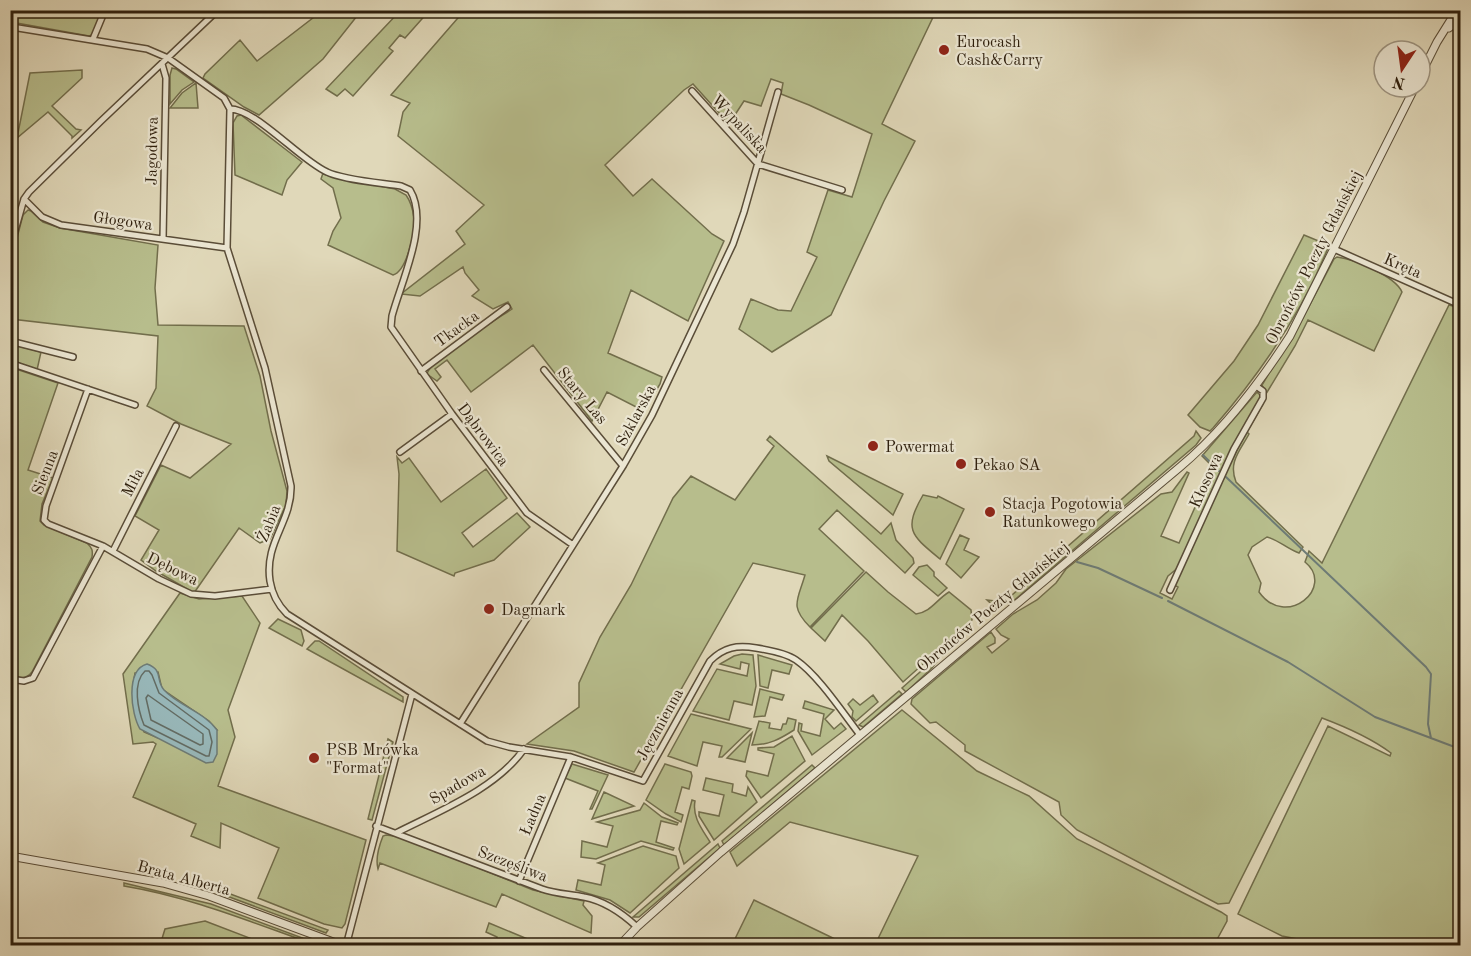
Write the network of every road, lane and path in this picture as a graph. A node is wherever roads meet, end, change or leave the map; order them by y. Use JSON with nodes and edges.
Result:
{"nodes":[{"id":1,"x":105,"y":10,"type":"edge"},
{"id":2,"x":218,"y":10,"type":"edge"},
{"id":3,"x":1456,"y":10,"type":"edge"},
{"id":4,"x":1461,"y":18,"type":"edge"},
{"id":5,"x":12,"y":27,"type":"dead end"},
{"id":6,"x":1445,"y":32,"type":"junction"},
{"id":7,"x":93,"y":39,"type":"junction"},
{"id":8,"x":1432,"y":52,"type":"edge"},
{"id":9,"x":168,"y":58,"type":"junction"},
{"id":10,"x":162,"y":64,"type":"junction"},
{"id":11,"x":692,"y":91,"type":"dead end"},
{"id":12,"x":778,"y":92,"type":"dead end"},
{"id":13,"x":1409,"y":99,"type":"edge"},
{"id":14,"x":230,"y":109,"type":"junction"},
{"id":15,"x":758,"y":164,"type":"junction"},
{"id":16,"x":842,"y":190,"type":"dead end"},
{"id":17,"x":24,"y":199,"type":"junction"},
{"id":18,"x":163,"y":239,"type":"junction"},
{"id":19,"x":10,"y":248,"type":"edge"},
{"id":20,"x":227,"y":248,"type":"junction"},
{"id":21,"x":1334,"y":249,"type":"junction"},
{"id":22,"x":1461,"y":305,"type":"edge"},
{"id":23,"x":507,"y":307,"type":"dead end"},
{"id":24,"x":10,"y":341,"type":"edge"},
{"id":25,"x":73,"y":357,"type":"dead end"},
{"id":26,"x":10,"y":363,"type":"edge"},
{"id":27,"x":544,"y":370,"type":"dead end"},
{"id":28,"x":421,"y":371,"type":"junction"},
{"id":29,"x":1256,"y":386,"type":"junction"},
{"id":30,"x":88,"y":389,"type":"junction"},
{"id":31,"x":135,"y":405,"type":"dead end"},
{"id":32,"x":452,"y":414,"type":"junction"},
{"id":33,"x":176,"y":426,"type":"dead end"},
{"id":34,"x":400,"y":452,"type":"dead end"},
{"id":35,"x":623,"y":466,"type":"junction"},
{"id":36,"x":573,"y":545,"type":"junction"},
{"id":37,"x":103,"y":546,"type":"junction"},
{"id":38,"x":113,"y":551,"type":"junction"},
{"id":39,"x":272,"y":590,"type":"junction"},
{"id":40,"x":1170,"y":590,"type":"dead end"},
{"id":41,"x":10,"y":679,"type":"edge"},
{"id":42,"x":412,"y":694,"type":"junction"},
{"id":43,"x":460,"y":724,"type":"junction"},
{"id":44,"x":860,"y":735,"type":"junction"},
{"id":45,"x":524,"y":749,"type":"junction"},
{"id":46,"x":571,"y":757,"type":"junction"},
{"id":47,"x":376,"y":826,"type":"junction"},
{"id":48,"x":396,"y":832,"type":"junction"},
{"id":49,"x":10,"y":856,"type":"edge"},
{"id":50,"x":519,"y":881,"type":"junction"},
{"id":51,"x":637,"y":927,"type":"junction"},
{"id":52,"x":345,"y":945,"type":"edge"},
{"id":53,"x":619,"y":945,"type":"edge"}],
"edges":[{"from":1,"to":7,"type":"street"},
{"from":2,"to":9,"type":"street"},
{"from":3,"to":6,"type":"street"},
{"from":4,"to":6,"type":"street"},
{"from":5,"to":7,"type":"street"},
{"from":6,"to":8,"type":"street"},
{"from":7,"to":9,"type":"street"},
{"from":9,"to":10,"type":"street"},
{"from":9,"to":14,"type":"street"},
{"from":10,"to":17,"type":"street"},
{"from":10,"to":18,"type":"street","name":"Jagodowa"},
{"from":11,"to":15,"type":"street","name":"Wypaliska"},
{"from":12,"to":15,"type":"street","name":"Szklarska"},
{"from":13,"to":21,"type":"street","name":"Obrońców Poczty Gdańskiej"},
{"from":14,"to":20,"type":"street","name":"Żabia"},
{"from":14,"to":28,"type":"street","name":"Dąbrowica"},
{"from":15,"to":16,"type":"street","name":"Wypaliska"},
{"from":15,"to":35,"type":"street","name":"Szklarska"},
{"from":17,"to":18,"type":"street","name":"Głogowa"},
{"from":17,"to":19,"type":"street"},
{"from":18,"to":20,"type":"street","name":"Głogowa"},
{"from":20,"to":39,"type":"street","name":"Żabia"},
{"from":21,"to":22,"type":"street","name":"Kręta"},
{"from":21,"to":29,"type":"street","name":"Obrońców Poczty Gdańskiej"},
{"from":23,"to":28,"type":"street","name":"Tkacka"},
{"from":24,"to":25,"type":"street"},
{"from":26,"to":30,"type":"street"},
{"from":27,"to":35,"type":"street","name":"Stary Las"},
{"from":28,"to":32,"type":"street","name":"Dąbrowica"},
{"from":29,"to":40,"type":"street","name":"Kłosowa"},
{"from":29,"to":44,"type":"street","name":"Obrońców Poczty Gdańskiej"},
{"from":30,"to":31,"type":"street"},
{"from":30,"to":37,"type":"street","name":"Sienna"},
{"from":32,"to":34,"type":"street"},
{"from":32,"to":36,"type":"street","name":"Dąbrowica"},
{"from":33,"to":38,"type":"street","name":"Miła"},
{"from":35,"to":36,"type":"street","name":"Szklarska"},
{"from":36,"to":43,"type":"street","name":"Szklarska"},
{"from":37,"to":38,"type":"street","name":"Dębowa"},
{"from":37,"to":41,"type":"street"},
{"from":38,"to":39,"type":"street","name":"Dębowa"},
{"from":39,"to":42,"type":"street","name":"Żabia"},
{"from":42,"to":43,"type":"street","name":"Jęczmienna"},
{"from":42,"to":47,"type":"street"},
{"from":43,"to":45,"type":"street","name":"Jęczmienna"},
{"from":44,"to":46,"type":"street","name":"Jęczmienna"},
{"from":44,"to":51,"type":"street","name":"Obrońców Poczty Gdańskiej"},
{"from":45,"to":46,"type":"street","name":"Jęczmienna"},
{"from":45,"to":48,"type":"street","name":"Spadowa"},
{"from":46,"to":50,"type":"street","name":"Ładna"},
{"from":47,"to":48,"type":"street","name":"Szczęśliwa"},
{"from":47,"to":52,"type":"street"},
{"from":48,"to":50,"type":"street","name":"Szczęśliwa"},
{"from":49,"to":52,"type":"street","name":"Brata Alberta"},
{"from":50,"to":51,"type":"street","name":"Szczęśliwa"},
{"from":51,"to":53,"type":"street","name":"Obrońców Poczty Gdańskiej"}]}
